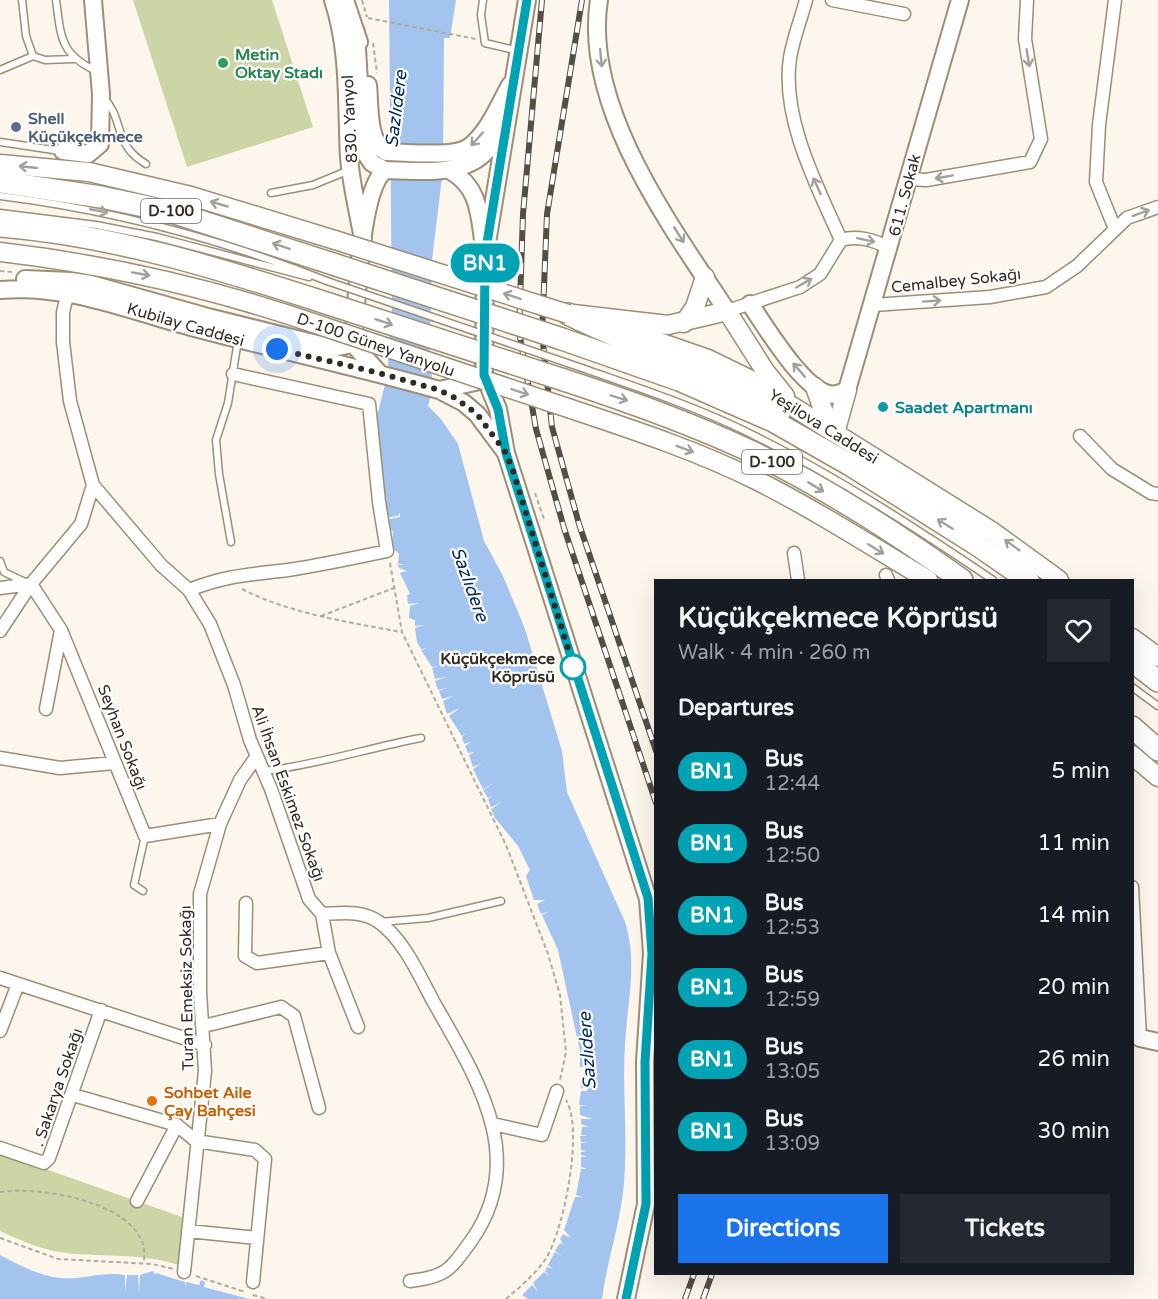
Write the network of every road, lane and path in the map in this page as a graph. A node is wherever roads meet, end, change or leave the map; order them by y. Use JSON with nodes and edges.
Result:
{"nodes":[{"id":1,"x":22,"y":0,"type":"edge"},
{"id":2,"x":56,"y":0,"type":"edge"},
{"id":3,"x":93,"y":0,"type":"edge"},
{"id":4,"x":333,"y":0,"type":"edge"},
{"id":5,"x":345,"y":0,"type":"edge"},
{"id":6,"x":483,"y":0,"type":"edge"},
{"id":7,"x":527,"y":0,"type":"edge"},
{"id":8,"x":599,"y":0,"type":"edge"},
{"id":9,"x":806,"y":0,"type":"edge"},
{"id":10,"x":832,"y":0,"type":"edge"},
{"id":11,"x":960,"y":0,"type":"edge"},
{"id":12,"x":1027,"y":0,"type":"edge"},
{"id":13,"x":1115,"y":0,"type":"edge"},
{"id":14,"x":904,"y":14,"type":"dead end"},
{"id":15,"x":368,"y":18,"type":"dead end"},
{"id":16,"x":356,"y":32,"type":"junction"},
{"id":17,"x":458,"y":38,"type":"dead end"},
{"id":18,"x":519,"y":51,"type":"junction"},
{"id":19,"x":33,"y":56,"type":"junction"},
{"id":20,"x":74,"y":59,"type":"junction"},
{"id":21,"x":0,"y":70,"type":"edge"},
{"id":22,"x":99,"y":73,"type":"junction"},
{"id":23,"x":515,"y":76,"type":"junction"},
{"id":24,"x":101,"y":94,"type":"junction"},
{"id":25,"x":0,"y":142,"type":"edge"},
{"id":26,"x":70,"y":155,"type":"joint"},
{"id":27,"x":0,"y":164,"type":"edge"},
{"id":28,"x":146,"y":164,"type":"dead end"},
{"id":29,"x":351,"y":169,"type":"junction"},
{"id":30,"x":385,"y":170,"type":"junction"},
{"id":31,"x":452,"y":171,"type":"junction"},
{"id":32,"x":909,"y":179,"type":"junction"},
{"id":33,"x":0,"y":182,"type":"edge"},
{"id":34,"x":271,"y":193,"type":"dead end"},
{"id":35,"x":0,"y":196,"type":"edge"},
{"id":36,"x":1158,"y":207,"type":"edge"},
{"id":37,"x":0,"y":213,"type":"edge"},
{"id":38,"x":0,"y":226,"type":"edge"},
{"id":39,"x":32,"y":228,"type":"junction"},
{"id":40,"x":1115,"y":229,"type":"junction"},
{"id":41,"x":0,"y":236,"type":"edge"},
{"id":42,"x":363,"y":239,"type":"junction"},
{"id":43,"x":841,"y":240,"type":"junction"},
{"id":44,"x":890,"y":249,"type":"junction"},
{"id":45,"x":0,"y":252,"type":"edge"},
{"id":46,"x":485,"y":255,"type":"junction"},
{"id":47,"x":332,"y":273,"type":"junction"},
{"id":48,"x":705,"y":277,"type":"junction"},
{"id":49,"x":0,"y":279,"type":"edge"},
{"id":50,"x":0,"y":291,"type":"edge"},
{"id":51,"x":68,"y":292,"type":"junction"},
{"id":52,"x":750,"y":304,"type":"junction"},
{"id":53,"x":873,"y":305,"type":"junction"},
{"id":54,"x":727,"y":311,"type":"junction"},
{"id":55,"x":568,"y":314,"type":"junction"},
{"id":56,"x":684,"y":323,"type":"junction"},
{"id":57,"x":238,"y":339,"type":"junction"},
{"id":58,"x":353,"y":344,"type":"junction"},
{"id":59,"x":379,"y":373,"type":"junction"},
{"id":60,"x":233,"y":374,"type":"junction"},
{"id":61,"x":484,"y":375,"type":"junction"},
{"id":62,"x":815,"y":387,"type":"junction"},
{"id":63,"x":439,"y":390,"type":"junction"},
{"id":64,"x":847,"y":390,"type":"junction"},
{"id":65,"x":794,"y":407,"type":"junction"},
{"id":66,"x":835,"y":433,"type":"junction"},
{"id":67,"x":1080,"y":436,"type":"dead end"},
{"id":68,"x":506,"y":453,"type":"junction"},
{"id":69,"x":852,"y":465,"type":"junction"},
{"id":70,"x":93,"y":485,"type":"junction"},
{"id":71,"x":1158,"y":494,"type":"edge"},
{"id":72,"x":231,"y":542,"type":"dead end"},
{"id":73,"x":387,"y":551,"type":"junction"},
{"id":74,"x":794,"y":553,"type":"dead end"},
{"id":75,"x":0,"y":561,"type":"edge"},
{"id":76,"x":221,"y":578,"type":"junction"},
{"id":77,"x":798,"y":579,"type":"edge"},
{"id":78,"x":926,"y":579,"type":"edge"},
{"id":79,"x":960,"y":579,"type":"edge"},
{"id":80,"x":991,"y":579,"type":"edge"},
{"id":81,"x":1027,"y":579,"type":"edge"},
{"id":82,"x":1058,"y":579,"type":"edge"},
{"id":83,"x":31,"y":584,"type":"junction"},
{"id":84,"x":0,"y":588,"type":"edge"},
{"id":85,"x":394,"y":588,"type":"junction"},
{"id":86,"x":189,"y":590,"type":"junction"},
{"id":87,"x":321,"y":616,"type":"junction"},
{"id":88,"x":61,"y":630,"type":"junction"},
{"id":89,"x":0,"y":631,"type":"edge"},
{"id":90,"x":402,"y":632,"type":"junction"},
{"id":91,"x":1134,"y":639,"type":"edge"},
{"id":92,"x":1158,"y":657,"type":"edge"},
{"id":93,"x":1134,"y":663,"type":"edge"},
{"id":94,"x":1158,"y":681,"type":"edge"},
{"id":95,"x":1134,"y":688,"type":"edge"},
{"id":96,"x":1158,"y":706,"type":"edge"},
{"id":97,"x":46,"y":709,"type":"dead end"},
{"id":98,"x":1134,"y":729,"type":"edge"},
{"id":99,"x":421,"y":738,"type":"dead end"},
{"id":100,"x":1158,"y":750,"type":"edge"},
{"id":101,"x":257,"y":756,"type":"junction"},
{"id":102,"x":1134,"y":757,"type":"edge"},
{"id":103,"x":0,"y":758,"type":"edge"},
{"id":104,"x":114,"y":763,"type":"junction"},
{"id":105,"x":264,"y":772,"type":"junction"},
{"id":106,"x":1158,"y":777,"type":"edge"},
{"id":107,"x":220,"y":824,"type":"junction"},
{"id":108,"x":145,"y":836,"type":"junction"},
{"id":109,"x":143,"y":891,"type":"dead end"},
{"id":110,"x":501,"y":902,"type":"dead end"},
{"id":111,"x":246,"y":903,"type":"dead end"},
{"id":112,"x":322,"y":914,"type":"junction"},
{"id":113,"x":380,"y":922,"type":"junction"},
{"id":114,"x":329,"y":953,"type":"junction"},
{"id":115,"x":1134,"y":961,"type":"edge"},
{"id":116,"x":0,"y":978,"type":"edge"},
{"id":117,"x":18,"y":984,"type":"junction"},
{"id":118,"x":101,"y":1010,"type":"junction"},
{"id":119,"x":204,"y":1026,"type":"junction"},
{"id":120,"x":358,"y":1027,"type":"dead end"},
{"id":121,"x":0,"y":1031,"type":"edge"},
{"id":122,"x":1136,"y":1035,"type":"edge"},
{"id":123,"x":1158,"y":1042,"type":"edge"},
{"id":124,"x":205,"y":1045,"type":"junction"},
{"id":125,"x":557,"y":1091,"type":"junction"},
{"id":126,"x":73,"y":1095,"type":"junction"},
{"id":127,"x":319,"y":1108,"type":"dead end"},
{"id":128,"x":492,"y":1124,"type":"junction"},
{"id":129,"x":177,"y":1125,"type":"junction"},
{"id":130,"x":196,"y":1141,"type":"junction"},
{"id":131,"x":0,"y":1148,"type":"edge"},
{"id":132,"x":0,"y":1192,"type":"edge"},
{"id":133,"x":136,"y":1201,"type":"dead end"},
{"id":134,"x":188,"y":1231,"type":"junction"},
{"id":135,"x":0,"y":1238,"type":"edge"},
{"id":136,"x":258,"y":1238,"type":"junction"},
{"id":137,"x":144,"y":1263,"type":"junction"},
{"id":138,"x":184,"y":1272,"type":"junction"},
{"id":139,"x":410,"y":1281,"type":"dead end"},
{"id":140,"x":254,"y":1282,"type":"dead end"},
{"id":141,"x":268,"y":1299,"type":"edge"},
{"id":142,"x":506,"y":1299,"type":"edge"},
{"id":143,"x":626,"y":1299,"type":"edge"}],
"edges":[{"from":1,"to":19,"type":"lane"},
{"from":2,"to":20,"type":"lane"},
{"from":3,"to":22,"type":"main road"},
{"from":4,"to":29,"type":"main road","name":"830. Yanyol"},
{"from":5,"to":16,"type":"main road"},
{"from":6,"to":18,"type":"lane"},
{"from":7,"to":18,"type":"main road"},
{"from":8,"to":48,"type":"main road","one_way":true},
{"from":43,"to":9,"type":"street","one_way":true},
{"from":10,"to":14,"type":"street"},
{"from":11,"to":32,"type":"main road","name":"611. Sokak"},
{"from":12,"to":32,"type":"street","one_way":true},
{"from":13,"to":40,"type":"street"},
{"from":15,"to":17,"type":"path"},
{"from":23,"to":16,"type":"main road","one_way":true},
{"from":16,"to":30,"type":"main road"},
{"from":18,"to":23,"type":"main road"},
{"from":19,"to":20,"type":"lane"},
{"from":19,"to":21,"type":"lane"},
{"from":20,"to":22,"type":"lane"},
{"from":22,"to":24,"type":"main road"},
{"from":23,"to":31,"type":"main road"},
{"from":23,"to":46,"type":"main road"},
{"from":24,"to":26,"type":"main road"},
{"from":24,"to":28,"type":"lane"},
{"from":25,"to":26,"type":"lane"},
{"from":55,"to":27,"type":"main road","one_way":true,"bridge":true},
{"from":29,"to":34,"type":"lane"},
{"from":29,"to":42,"type":"main road","name":"830. Yanyol"},
{"from":30,"to":31,"type":"main road"},
{"from":30,"to":42,"type":"main road"},
{"from":31,"to":46,"type":"main road"},
{"from":32,"to":44,"type":"main road","name":"611. Sokak"},
{"from":47,"to":33,"type":"highway","number":"D-100","one_way":true},
{"from":35,"to":47,"type":"lane","one_way":true},
{"from":40,"to":36,"type":"street","name":"Cemalbey Sokağı","one_way":true},
{"from":37,"to":47,"type":"lane"},
{"from":38,"to":39,"type":"highway","number":"D-100"},
{"from":39,"to":41,"type":"highway"},
{"from":39,"to":79,"type":"highway","number":"D-100","one_way":true,"bridge":true},
{"from":53,"to":40,"type":"street","name":"Cemalbey Sokağı","one_way":true},
{"from":42,"to":58,"type":"main road"},
{"from":43,"to":44,"type":"street","one_way":true},
{"from":52,"to":43,"type":"street","one_way":true},
{"from":44,"to":53,"type":"main road","name":"611. Sokak"},
{"from":45,"to":78,"type":"main road","name":"D-100 Güney Yanyolu","one_way":true,"bridge":true},
{"from":46,"to":61,"type":"main road"},
{"from":47,"to":69,"type":"highway","number":"D-100","bridge":true},
{"from":47,"to":80,"type":"lane","bridge":true},
{"from":48,"to":54,"type":"main road"},
{"from":48,"to":56,"type":"main road"},
{"from":49,"to":58,"type":"main road","name":"Kubilay Caddesi"},
{"from":50,"to":51,"type":"main road","name":"Kubilay Caddesi"},
{"from":51,"to":57,"type":"main road","name":"Kubilay Caddesi"},
{"from":51,"to":70,"type":"street"},
{"from":52,"to":54,"type":"street"},
{"from":62,"to":52,"type":"main road","one_way":true},
{"from":53,"to":64,"type":"main road","name":"611. Sokak"},
{"from":54,"to":56,"type":"main road"},
{"from":54,"to":65,"type":"main road"},
{"from":55,"to":56,"type":"main road"},
{"from":55,"to":65,"type":"main road","name":"Yeşilova Caddesi"},
{"from":55,"to":69,"type":"highway"},
{"from":57,"to":59,"type":"main road","name":"Kubilay Caddesi"},
{"from":57,"to":60,"type":"lane"},
{"from":58,"to":59,"type":"main road"},
{"from":59,"to":63,"type":"main road","name":"Kubilay Caddesi"},
{"from":60,"to":72,"type":"lane"},
{"from":60,"to":73,"type":"street"},
{"from":61,"to":63,"type":"main road"},
{"from":61,"to":68,"type":"main road"},
{"from":62,"to":64,"type":"main road"},
{"from":62,"to":66,"type":"main road"},
{"from":63,"to":68,"type":"main road","name":"Kubilay Caddesi"},
{"from":64,"to":66,"type":"main road"},
{"from":65,"to":66,"type":"main road","name":"Yeşilova Caddesi"},
{"from":82,"to":66,"type":"main road","name":"Yeşilova Caddesi","one_way":true},
{"from":67,"to":71,"type":"street"},
{"from":68,"to":143,"type":"main road"},
{"from":81,"to":69,"type":"highway","number":"D-100","one_way":true},
{"from":70,"to":83,"type":"street"},
{"from":70,"to":86,"type":"street","name":"Ali İhsan Eskimez Sokağı"},
{"from":73,"to":76,"type":"street"},
{"from":73,"to":85,"type":"path"},
{"from":74,"to":77,"type":"street"},
{"from":75,"to":83,"type":"lane"},
{"from":76,"to":86,"type":"street"},
{"from":76,"to":87,"type":"path"},
{"from":83,"to":84,"type":"street"},
{"from":83,"to":88,"type":"street","name":"Seyhan Sokağı"},
{"from":83,"to":89,"type":"street"},
{"from":85,"to":87,"type":"path"},
{"from":85,"to":90,"type":"path"},
{"from":86,"to":101,"type":"street","name":"Ali İhsan Eskimez Sokağı"},
{"from":87,"to":90,"type":"path"},
{"from":88,"to":97,"type":"street"},
{"from":88,"to":104,"type":"street","name":"Seyhan Sokağı"},
{"from":90,"to":125,"type":"path"},
{"from":91,"to":92,"type":"main road"},
{"from":93,"to":94,"type":"highway"},
{"from":95,"to":96,"type":"lane"},
{"from":98,"to":100,"type":"highway"},
{"from":99,"to":105,"type":"lane"},
{"from":101,"to":105,"type":"street","name":"Ali İhsan Eskimez Sokağı"},
{"from":101,"to":107,"type":"street","name":"Turan Emeksiz Sokağı"},
{"from":102,"to":106,"type":"main road"},
{"from":103,"to":104,"type":"street"},
{"from":104,"to":108,"type":"street","name":"Seyhan Sokağı"},
{"from":105,"to":112,"type":"street","name":"Ali İhsan Eskimez Sokağı"},
{"from":107,"to":108,"type":"street"},
{"from":107,"to":119,"type":"street","name":"Turan Emeksiz Sokağı"},
{"from":108,"to":109,"type":"lane"},
{"from":110,"to":113,"type":"lane"},
{"from":111,"to":114,"type":"street"},
{"from":112,"to":113,"type":"street"},
{"from":112,"to":114,"type":"street"},
{"from":113,"to":128,"type":"street"},
{"from":114,"to":120,"type":"street"},
{"from":115,"to":122,"type":"street"},
{"from":116,"to":117,"type":"street"},
{"from":117,"to":118,"type":"street"},
{"from":117,"to":121,"type":"street"},
{"from":118,"to":124,"type":"street"},
{"from":118,"to":126,"type":"street","name":". Sakarya Sokağı"},
{"from":119,"to":124,"type":"street","name":"Turan Emeksiz Sokağı"},
{"from":119,"to":127,"type":"street"},
{"from":122,"to":123,"type":"main road"},
{"from":124,"to":130,"type":"street","name":"Turan Emeksiz Sokağı"},
{"from":125,"to":128,"type":"street"},
{"from":125,"to":142,"type":"path"},
{"from":126,"to":129,"type":"street"},
{"from":126,"to":131,"type":"street","name":". Sakarya Sokağı"},
{"from":128,"to":139,"type":"street"},
{"from":129,"to":130,"type":"street"},
{"from":129,"to":133,"type":"street"},
{"from":130,"to":134,"type":"street","name":"Turan Emeksiz Sokağı"},
{"from":130,"to":136,"type":"street"},
{"from":132,"to":137,"type":"path"},
{"from":134,"to":136,"type":"street"},
{"from":134,"to":138,"type":"street","name":"Turan Emeksiz Sokağı"},
{"from":135,"to":137,"type":"path"},
{"from":136,"to":140,"type":"street"},
{"from":137,"to":138,"type":"path"},
{"from":138,"to":141,"type":"path"}]}
